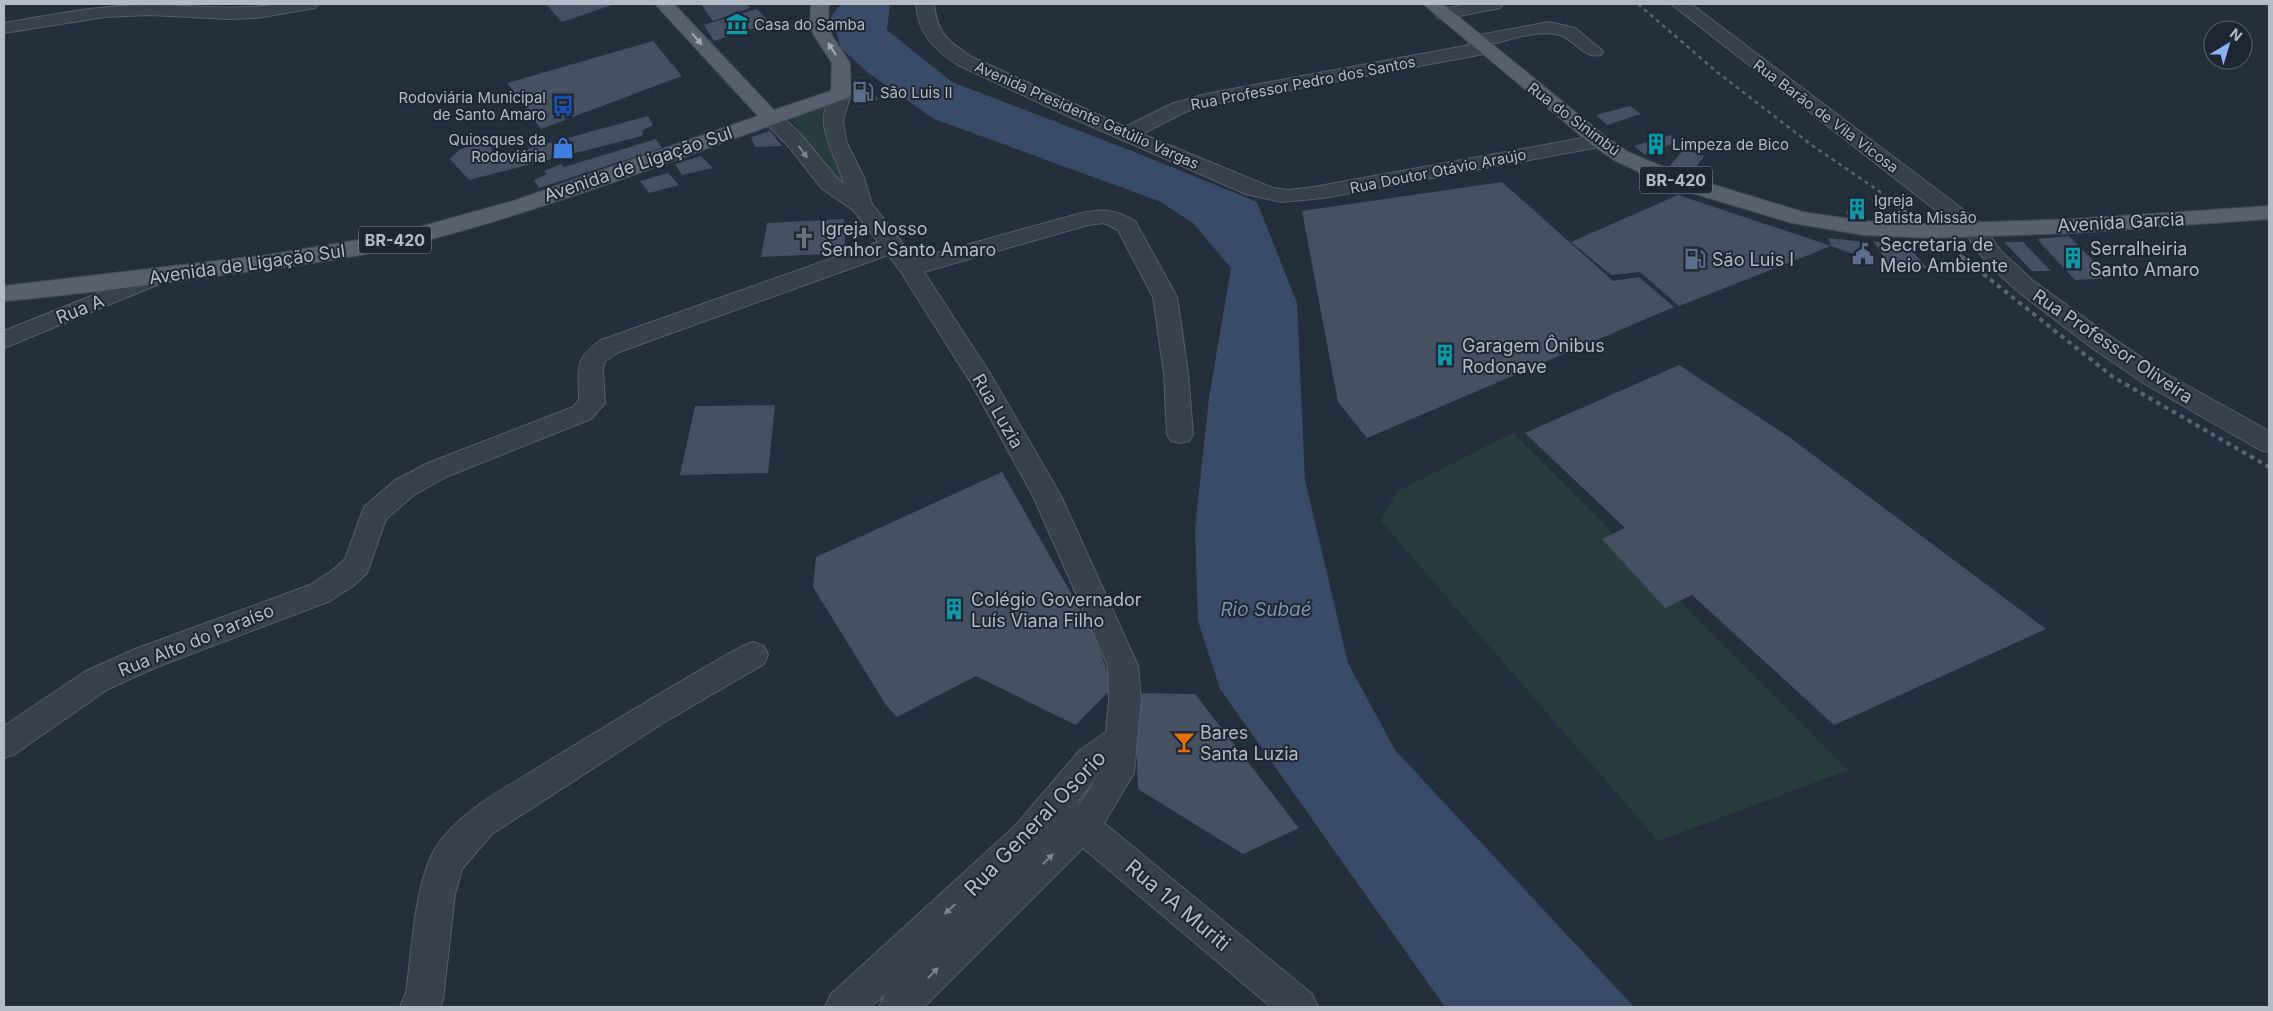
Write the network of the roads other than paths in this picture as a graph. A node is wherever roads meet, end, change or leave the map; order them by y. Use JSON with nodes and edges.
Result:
{"nodes":[{"id":1,"x":664,"y":4,"type":"edge"},
{"id":2,"x":820,"y":4,"type":"edge"},
{"id":3,"x":925,"y":4,"type":"edge"},
{"id":4,"x":1494,"y":4,"type":"edge"},
{"id":5,"x":1680,"y":4,"type":"edge"},
{"id":6,"x":302,"y":5,"type":"edge"},
{"id":7,"x":1438,"y":9,"type":"edge"},
{"id":8,"x":4,"y":28,"type":"edge"},
{"id":9,"x":1480,"y":45,"type":"junction"},
{"id":10,"x":1594,"y":51,"type":"dead end"},
{"id":11,"x":840,"y":94,"type":"junction"},
{"id":12,"x":770,"y":117,"type":"junction"},
{"id":13,"x":1126,"y":134,"type":"junction"},
{"id":14,"x":1599,"y":141,"type":"junction"},
{"id":15,"x":1276,"y":196,"type":"joint"},
{"id":16,"x":862,"y":205,"type":"junction"},
{"id":17,"x":2269,"y":213,"type":"edge"},
{"id":18,"x":1973,"y":228,"type":"junction"},
{"id":19,"x":893,"y":245,"type":"junction"},
{"id":20,"x":910,"y":268,"type":"junction"},
{"id":21,"x":156,"y":277,"type":"junction"},
{"id":22,"x":4,"y":294,"type":"edge"},
{"id":23,"x":4,"y":340,"type":"edge"},
{"id":24,"x":1180,"y":434,"type":"dead end"},
{"id":25,"x":2269,"y":444,"type":"edge"},
{"id":26,"x":753,"y":655,"type":"dead end"},
{"id":27,"x":1120,"y":740,"type":"junction"},
{"id":28,"x":4,"y":744,"type":"edge"},
{"id":29,"x":1055,"y":804,"type":"junction"},
{"id":30,"x":1082,"y":825,"type":"junction"},
{"id":31,"x":860,"y":1002,"type":"edge"},
{"id":32,"x":418,"y":1007,"type":"edge"},
{"id":33,"x":898,"y":1007,"type":"edge"},
{"id":34,"x":1299,"y":1007,"type":"edge"}],
"edges":[{"from":1,"to":12,"type":"main road","one_way":true},
{"from":11,"to":2,"type":"main road","one_way":true},
{"from":3,"to":13,"type":"street","name":"Avenida Presidente Getúlio Vargas"},
{"from":4,"to":7,"type":"street"},
{"from":5,"to":18,"type":"street","name":"Rua Barão de Vila Vicosa"},
{"from":6,"to":8,"type":"street"},
{"from":7,"to":9,"type":"main road","name":"Rua do Sinimbú","number":"BR-420"},
{"from":9,"to":10,"type":"street","name":"Rua Professor Pedro dos Santos"},
{"from":9,"to":13,"type":"street","name":"Rua Professor Pedro dos Santos"},
{"from":9,"to":14,"type":"main road","name":"Rua do Sinimbú","number":"BR-420"},
{"from":11,"to":12,"type":"main road","number":"BR-420"},
{"from":11,"to":16,"type":"street","name":"Rua Luzia"},
{"from":12,"to":16,"type":"street","name":"Rua Luzia","one_way":true},
{"from":12,"to":21,"type":"main road","name":"Avenida de Ligação Sul","number":"BR-420"},
{"from":13,"to":15,"type":"street","name":"Avenida Presidente Getúlio Vargas"},
{"from":14,"to":15,"type":"street","name":"Rua Doutor Otávio Araújo"},
{"from":14,"to":18,"type":"main road","name":"Rua do Sinimbú","number":"BR-420"},
{"from":16,"to":19,"type":"street","name":"Rua Luzia"},
{"from":17,"to":18,"type":"main road","name":"Avenida Garcia","number":"BR-420"},
{"from":18,"to":25,"type":"street","name":"Rua Professor Oliveira"},
{"from":19,"to":20,"type":"street","name":"Rua Luzia"},
{"from":19,"to":28,"type":"street","name":"Rua Alto do Paraíso"},
{"from":20,"to":24,"type":"street"},
{"from":20,"to":27,"type":"street","name":"Rua Luzia"},
{"from":21,"to":22,"type":"main road","name":"Avenida de Ligação Sul","number":"BR-420"},
{"from":21,"to":23,"type":"street","name":"Rua A"},
{"from":26,"to":32,"type":"street"},
{"from":27,"to":29,"type":"street","name":"Rua General Osorio"},
{"from":27,"to":30,"type":"street","name":"Rua General Osorio"},
{"from":29,"to":30,"type":"street","name":"Rua 1A Muriti"},
{"from":29,"to":31,"type":"street","name":"Rua General Osorio","one_way":true},
{"from":33,"to":30,"type":"street","name":"Rua General Osorio","one_way":true},
{"from":30,"to":34,"type":"street","name":"Rua 1A Muriti"}]}
